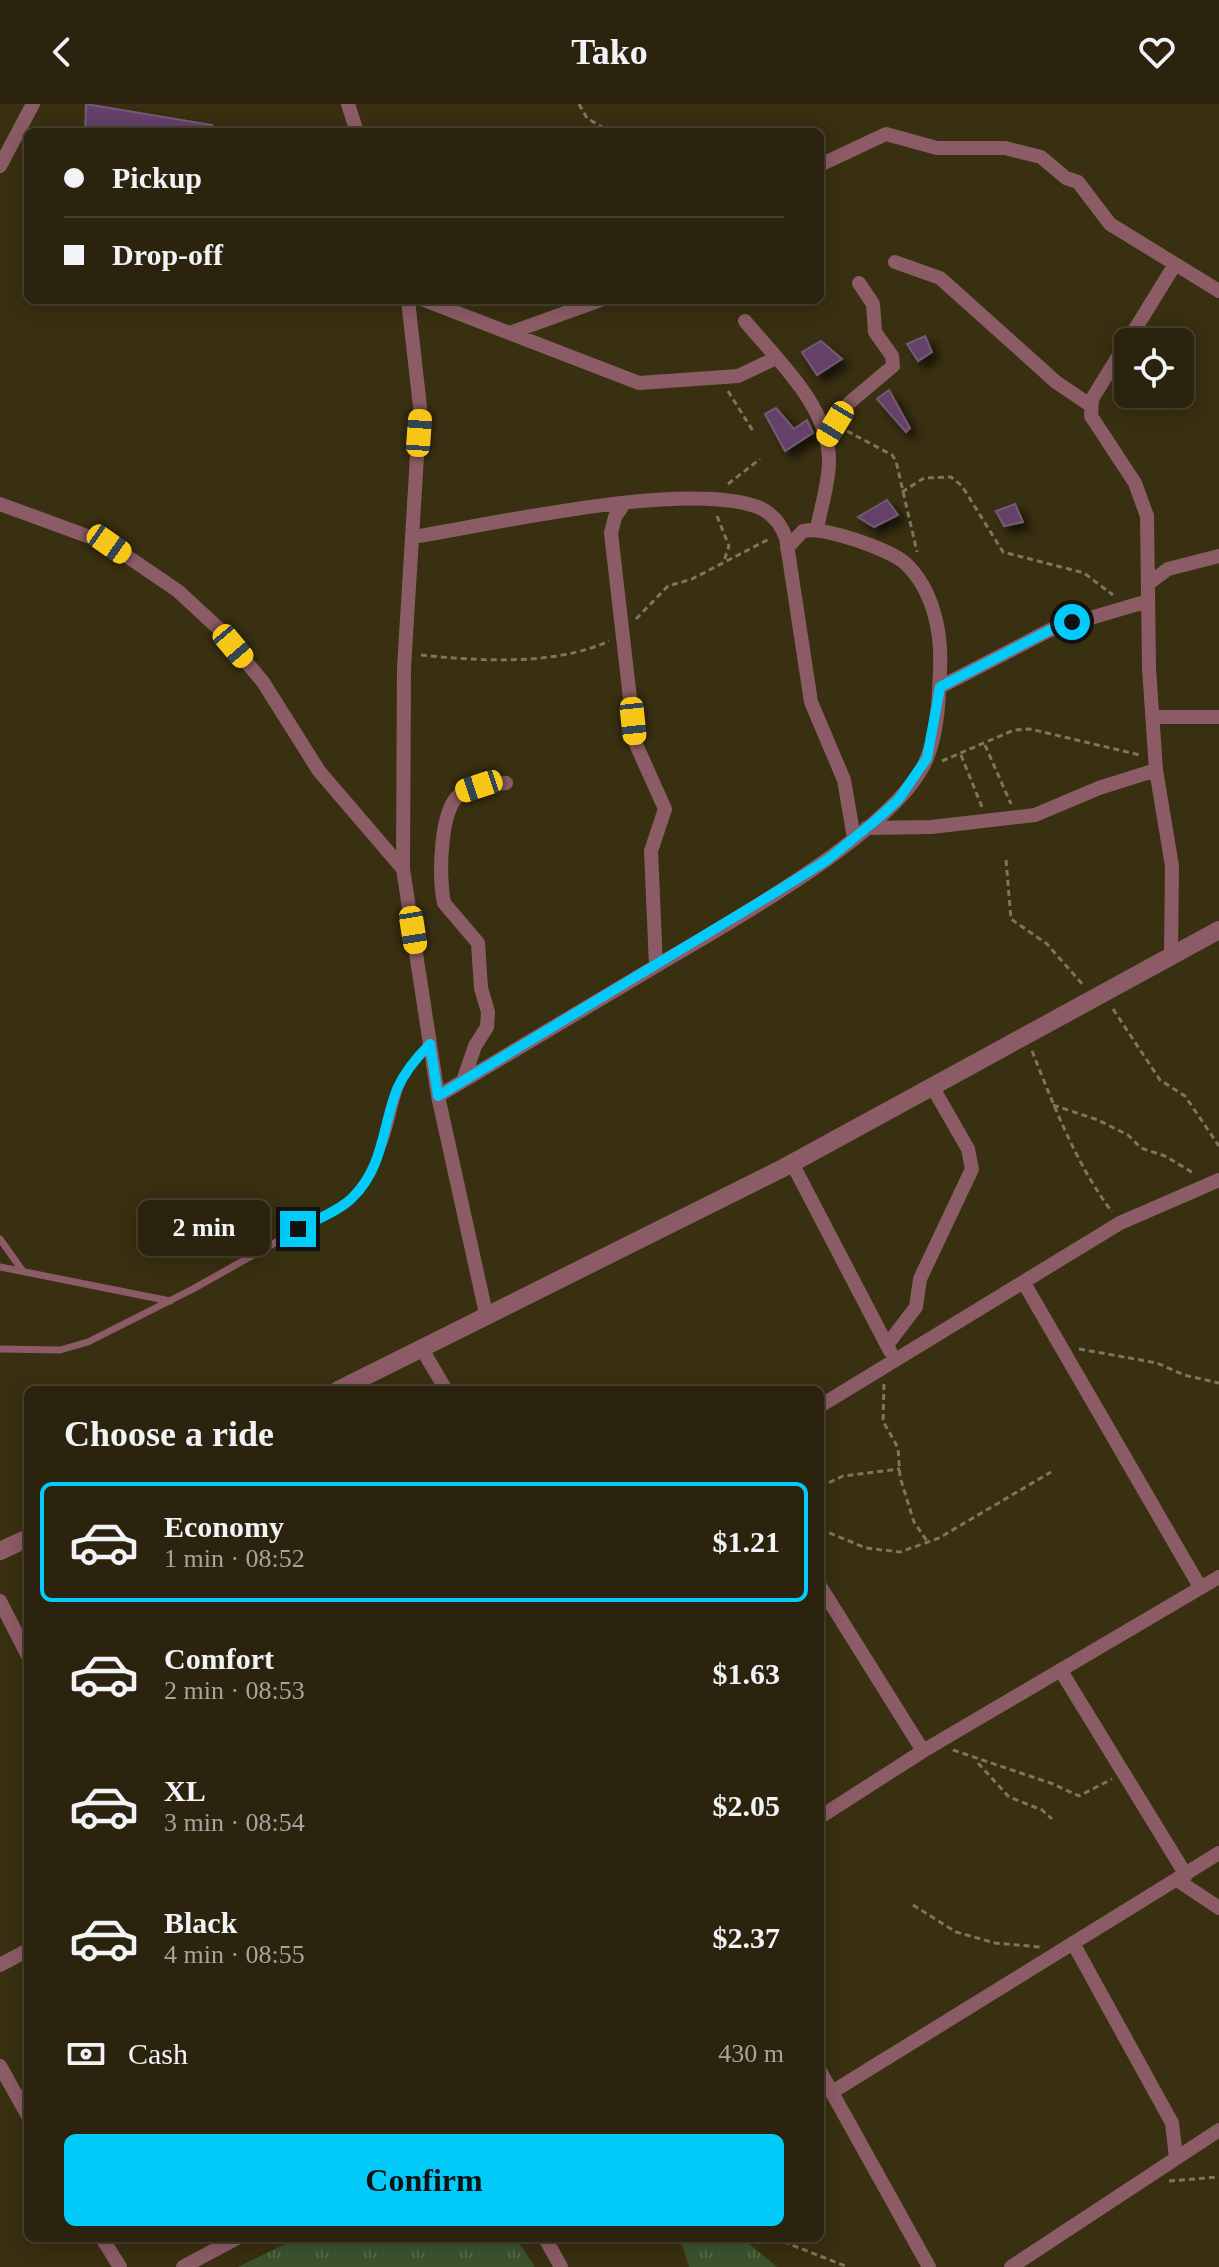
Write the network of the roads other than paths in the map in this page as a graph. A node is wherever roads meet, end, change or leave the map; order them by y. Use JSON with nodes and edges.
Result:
{"nodes":[{"id":1,"x":33,"y":104,"type":"edge"},
{"id":2,"x":348,"y":104,"type":"edge"},
{"id":3,"x":356,"y":128,"type":"edge"},
{"id":4,"x":824,"y":163,"type":"edge"},
{"id":5,"x":0,"y":166,"type":"edge"},
{"id":6,"x":895,"y":262,"type":"dead end"},
{"id":7,"x":1174,"y":266,"type":"junction"},
{"id":8,"x":859,"y":283,"type":"dead end"},
{"id":9,"x":1219,"y":291,"type":"edge"},
{"id":10,"x":408,"y":304,"type":"edge"},
{"id":11,"x":435,"y":304,"type":"edge"},
{"id":12,"x":590,"y":304,"type":"edge"},
{"id":13,"x":745,"y":321,"type":"dead end"},
{"id":14,"x":512,"y":332,"type":"junction"},
{"id":15,"x":776,"y":358,"type":"junction"},
{"id":16,"x":1090,"y":405,"type":"junction"},
{"id":17,"x":826,"y":438,"type":"junction"},
{"id":18,"x":0,"y":504,"type":"edge"},
{"id":19,"x":624,"y":504,"type":"junction"},
{"id":20,"x":817,"y":528,"type":"junction"},
{"id":21,"x":413,"y":537,"type":"junction"},
{"id":22,"x":787,"y":543,"type":"junction"},
{"id":23,"x":1219,"y":556,"type":"edge"},
{"id":24,"x":1148,"y":584,"type":"junction"},
{"id":25,"x":1148,"y":601,"type":"junction"},
{"id":26,"x":940,"y":687,"type":"junction"},
{"id":27,"x":1153,"y":717,"type":"junction"},
{"id":28,"x":1219,"y":717,"type":"edge"},
{"id":29,"x":1156,"y":765,"type":"junction"},
{"id":30,"x":506,"y":783,"type":"dead end"},
{"id":31,"x":866,"y":828,"type":"junction"},
{"id":32,"x":854,"y":838,"type":"junction"},
{"id":33,"x":403,"y":869,"type":"junction"},
{"id":34,"x":1219,"y":930,"type":"edge"},
{"id":35,"x":1171,"y":955,"type":"junction"},
{"id":36,"x":656,"y":966,"type":"junction"},
{"id":37,"x":430,"y":1044,"type":"junction"},
{"id":38,"x":463,"y":1081,"type":"junction"},
{"id":39,"x":933,"y":1088,"type":"junction"},
{"id":40,"x":438,"y":1096,"type":"junction"},
{"id":41,"x":792,"y":1163,"type":"junction"},
{"id":42,"x":1216,"y":1181,"type":"edge"},
{"id":43,"x":0,"y":1239,"type":"edge"},
{"id":44,"x":0,"y":1267,"type":"edge"},
{"id":45,"x":22,"y":1270,"type":"junction"},
{"id":46,"x":1024,"y":1283,"type":"junction"},
{"id":47,"x":170,"y":1301,"type":"junction"},
{"id":48,"x":487,"y":1318,"type":"junction"},
{"id":49,"x":887,"y":1345,"type":"junction"},
{"id":50,"x":0,"y":1349,"type":"edge"},
{"id":51,"x":422,"y":1349,"type":"junction"},
{"id":52,"x":890,"y":1365,"type":"junction"},
{"id":53,"x":346,"y":1386,"type":"edge"},
{"id":54,"x":444,"y":1386,"type":"edge"},
{"id":55,"x":824,"y":1404,"type":"edge"},
{"id":56,"x":24,"y":1540,"type":"edge"},
{"id":57,"x":0,"y":1551,"type":"edge"},
{"id":58,"x":1219,"y":1577,"type":"edge"},
{"id":59,"x":1200,"y":1587,"type":"junction"},
{"id":60,"x":824,"y":1592,"type":"edge"},
{"id":61,"x":0,"y":1601,"type":"edge"},
{"id":62,"x":24,"y":1648,"type":"edge"},
{"id":63,"x":1061,"y":1671,"type":"junction"},
{"id":64,"x":923,"y":1751,"type":"junction"},
{"id":65,"x":824,"y":1814,"type":"edge"},
{"id":66,"x":1219,"y":1853,"type":"edge"},
{"id":67,"x":1181,"y":1877,"type":"junction"},
{"id":68,"x":1219,"y":1908,"type":"edge"},
{"id":69,"x":1073,"y":1943,"type":"junction"},
{"id":70,"x":24,"y":1952,"type":"edge"},
{"id":71,"x":0,"y":1965,"type":"edge"},
{"id":72,"x":0,"y":2066,"type":"edge"},
{"id":73,"x":824,"y":2078,"type":"edge"},
{"id":74,"x":832,"y":2092,"type":"junction"},
{"id":75,"x":24,"y":2109,"type":"edge"},
{"id":76,"x":1219,"y":2130,"type":"edge"},
{"id":77,"x":1176,"y":2158,"type":"junction"},
{"id":78,"x":104,"y":2242,"type":"edge"},
{"id":79,"x":230,"y":2242,"type":"edge"},
{"id":80,"x":547,"y":2242,"type":"edge"},
{"id":81,"x":120,"y":2267,"type":"edge"},
{"id":82,"x":183,"y":2267,"type":"edge"},
{"id":83,"x":561,"y":2267,"type":"edge"},
{"id":84,"x":929,"y":2267,"type":"edge"},
{"id":85,"x":1011,"y":2267,"type":"edge"}],
"edges":[{"from":1,"to":5,"type":"street"},
{"from":2,"to":3,"type":"street"},
{"from":4,"to":7,"type":"street"},
{"from":6,"to":16,"type":"street"},
{"from":7,"to":9,"type":"street"},
{"from":7,"to":16,"type":"street"},
{"from":8,"to":17,"type":"street"},
{"from":10,"to":21,"type":"street"},
{"from":11,"to":14,"type":"street"},
{"from":12,"to":14,"type":"street"},
{"from":13,"to":15,"type":"street"},
{"from":14,"to":15,"type":"street"},
{"from":15,"to":17,"type":"street"},
{"from":16,"to":24,"type":"street"},
{"from":17,"to":20,"type":"street"},
{"from":18,"to":33,"type":"street"},
{"from":19,"to":21,"type":"street"},
{"from":19,"to":22,"type":"street"},
{"from":19,"to":36,"type":"street"},
{"from":20,"to":22,"type":"street"},
{"from":20,"to":26,"type":"street"},
{"from":21,"to":33,"type":"street"},
{"from":22,"to":32,"type":"street"},
{"from":23,"to":24,"type":"street"},
{"from":24,"to":25,"type":"street"},
{"from":25,"to":26,"type":"street"},
{"from":25,"to":27,"type":"street"},
{"from":26,"to":31,"type":"street"},
{"from":27,"to":28,"type":"street"},
{"from":27,"to":29,"type":"street"},
{"from":29,"to":31,"type":"street"},
{"from":29,"to":35,"type":"street"},
{"from":30,"to":38,"type":"street"},
{"from":31,"to":32,"type":"street"},
{"from":32,"to":36,"type":"street"},
{"from":33,"to":37,"type":"street"},
{"from":34,"to":35,"type":"street"},
{"from":35,"to":39,"type":"street"},
{"from":36,"to":38,"type":"street"},
{"from":37,"to":40,"type":"street"},
{"from":37,"to":47,"type":"lane"},
{"from":38,"to":40,"type":"street"},
{"from":39,"to":41,"type":"street"},
{"from":39,"to":49,"type":"street"},
{"from":40,"to":48,"type":"street"},
{"from":41,"to":48,"type":"street"},
{"from":41,"to":49,"type":"street"},
{"from":42,"to":46,"type":"street"},
{"from":43,"to":45,"type":"lane"},
{"from":44,"to":45,"type":"lane"},
{"from":45,"to":47,"type":"lane"},
{"from":46,"to":52,"type":"street"},
{"from":46,"to":59,"type":"street"},
{"from":47,"to":50,"type":"lane"},
{"from":48,"to":51,"type":"street"},
{"from":49,"to":52,"type":"street"},
{"from":51,"to":53,"type":"street"},
{"from":51,"to":54,"type":"street"},
{"from":52,"to":55,"type":"street"},
{"from":56,"to":57,"type":"street"},
{"from":58,"to":59,"type":"street"},
{"from":59,"to":63,"type":"street"},
{"from":60,"to":64,"type":"street"},
{"from":61,"to":62,"type":"street"},
{"from":63,"to":64,"type":"street"},
{"from":63,"to":67,"type":"street"},
{"from":64,"to":65,"type":"street"},
{"from":66,"to":67,"type":"street"},
{"from":67,"to":68,"type":"street"},
{"from":67,"to":69,"type":"street"},
{"from":69,"to":74,"type":"street"},
{"from":69,"to":77,"type":"street"},
{"from":70,"to":71,"type":"street"},
{"from":72,"to":75,"type":"street"},
{"from":73,"to":74,"type":"street"},
{"from":74,"to":84,"type":"street"},
{"from":76,"to":77,"type":"street"},
{"from":77,"to":85,"type":"street"},
{"from":78,"to":81,"type":"street"},
{"from":79,"to":82,"type":"street"},
{"from":80,"to":83,"type":"street"}]}
